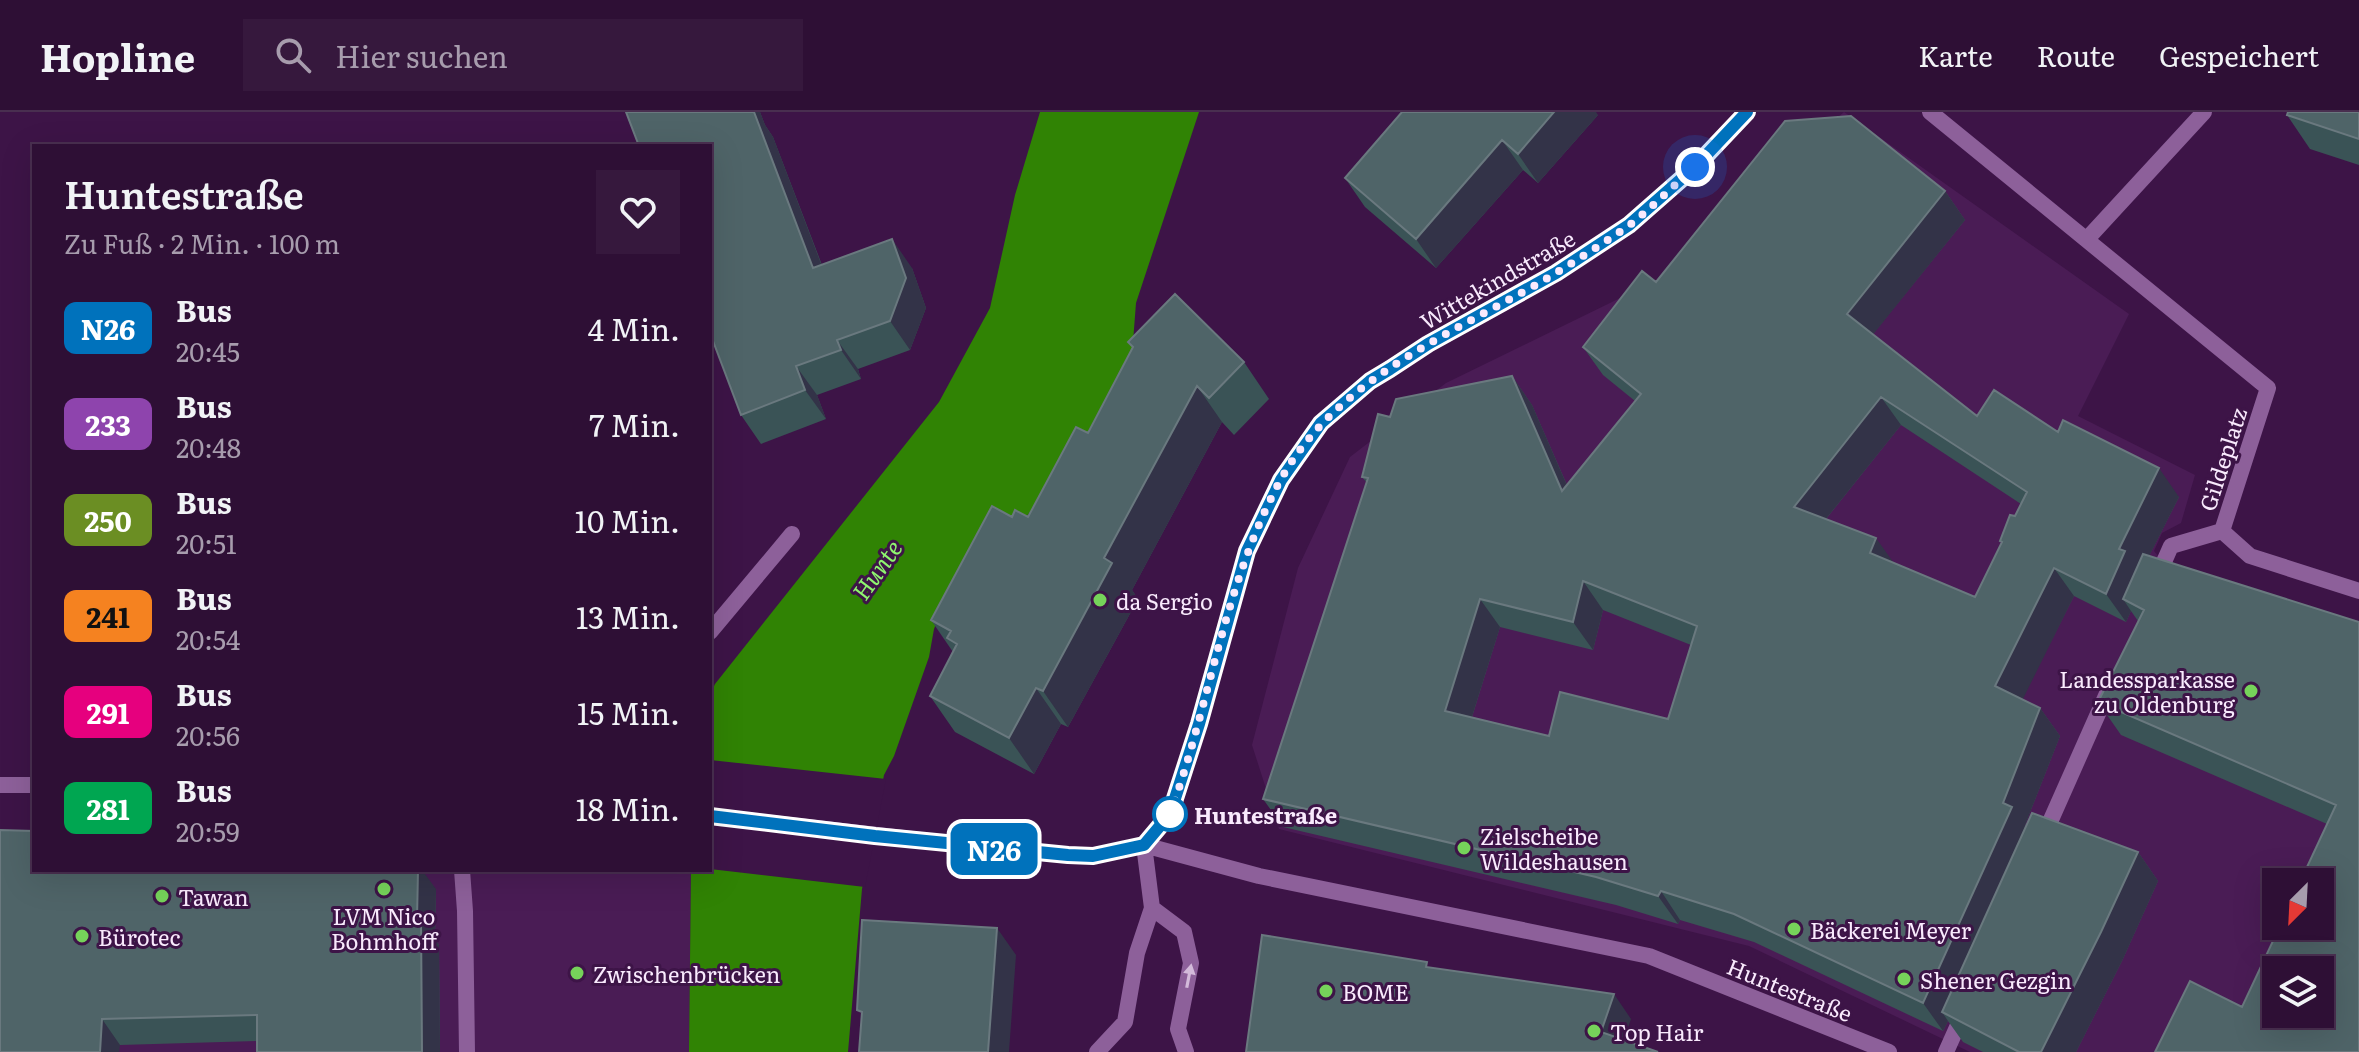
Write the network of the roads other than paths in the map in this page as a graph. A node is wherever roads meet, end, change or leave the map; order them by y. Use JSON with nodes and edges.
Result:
{"nodes":[{"id":1,"x":1747,"y":112,"type":"edge"},
{"id":2,"x":1930,"y":112,"type":"edge"},
{"id":3,"x":2204,"y":112,"type":"edge"},
{"id":4,"x":2087,"y":239,"type":"junction"},
{"id":5,"x":2222,"y":531,"type":"junction"},
{"id":6,"x":792,"y":534,"type":"dead end"},
{"id":7,"x":2359,"y":591,"type":"edge"},
{"id":8,"x":2147,"y":601,"type":"edge"},
{"id":9,"x":712,"y":630,"type":"edge"},
{"id":10,"x":2117,"y":670,"type":"edge"},
{"id":11,"x":0,"y":785,"type":"edge"},
{"id":12,"x":32,"y":785,"type":"edge"},
{"id":13,"x":712,"y":816,"type":"edge"},
{"id":14,"x":1144,"y":845,"type":"junction"},
{"id":15,"x":2036,"y":853,"type":"edge"},
{"id":16,"x":462,"y":872,"type":"edge"},
{"id":17,"x":1152,"y":908,"type":"junction"},
{"id":18,"x":1972,"y":995,"type":"edge"},
{"id":19,"x":467,"y":1052,"type":"edge"},
{"id":20,"x":1097,"y":1052,"type":"edge"},
{"id":21,"x":1186,"y":1052,"type":"edge"},
{"id":22,"x":1889,"y":1052,"type":"edge"},
{"id":23,"x":1946,"y":1052,"type":"edge"}],
"edges":[{"from":1,"to":14,"type":"street","name":"Wittekindstraße"},
{"from":2,"to":4,"type":"street","name":"Gildeplatz"},
{"from":3,"to":4,"type":"street"},
{"from":4,"to":5,"type":"street","name":"Gildeplatz"},
{"from":5,"to":7,"type":"street","name":"Gildeplatz"},
{"from":5,"to":8,"type":"street"},
{"from":6,"to":9,"type":"street"},
{"from":10,"to":15,"type":"street"},
{"from":11,"to":12,"type":"street"},
{"from":13,"to":14,"type":"street","name":"Huntestraße"},
{"from":14,"to":17,"type":"street"},
{"from":14,"to":22,"type":"street","name":"Huntestraße"},
{"from":16,"to":19,"type":"street"},
{"from":17,"to":20,"type":"street"},
{"from":21,"to":17,"type":"street","one_way":true},
{"from":18,"to":23,"type":"street"}]}
